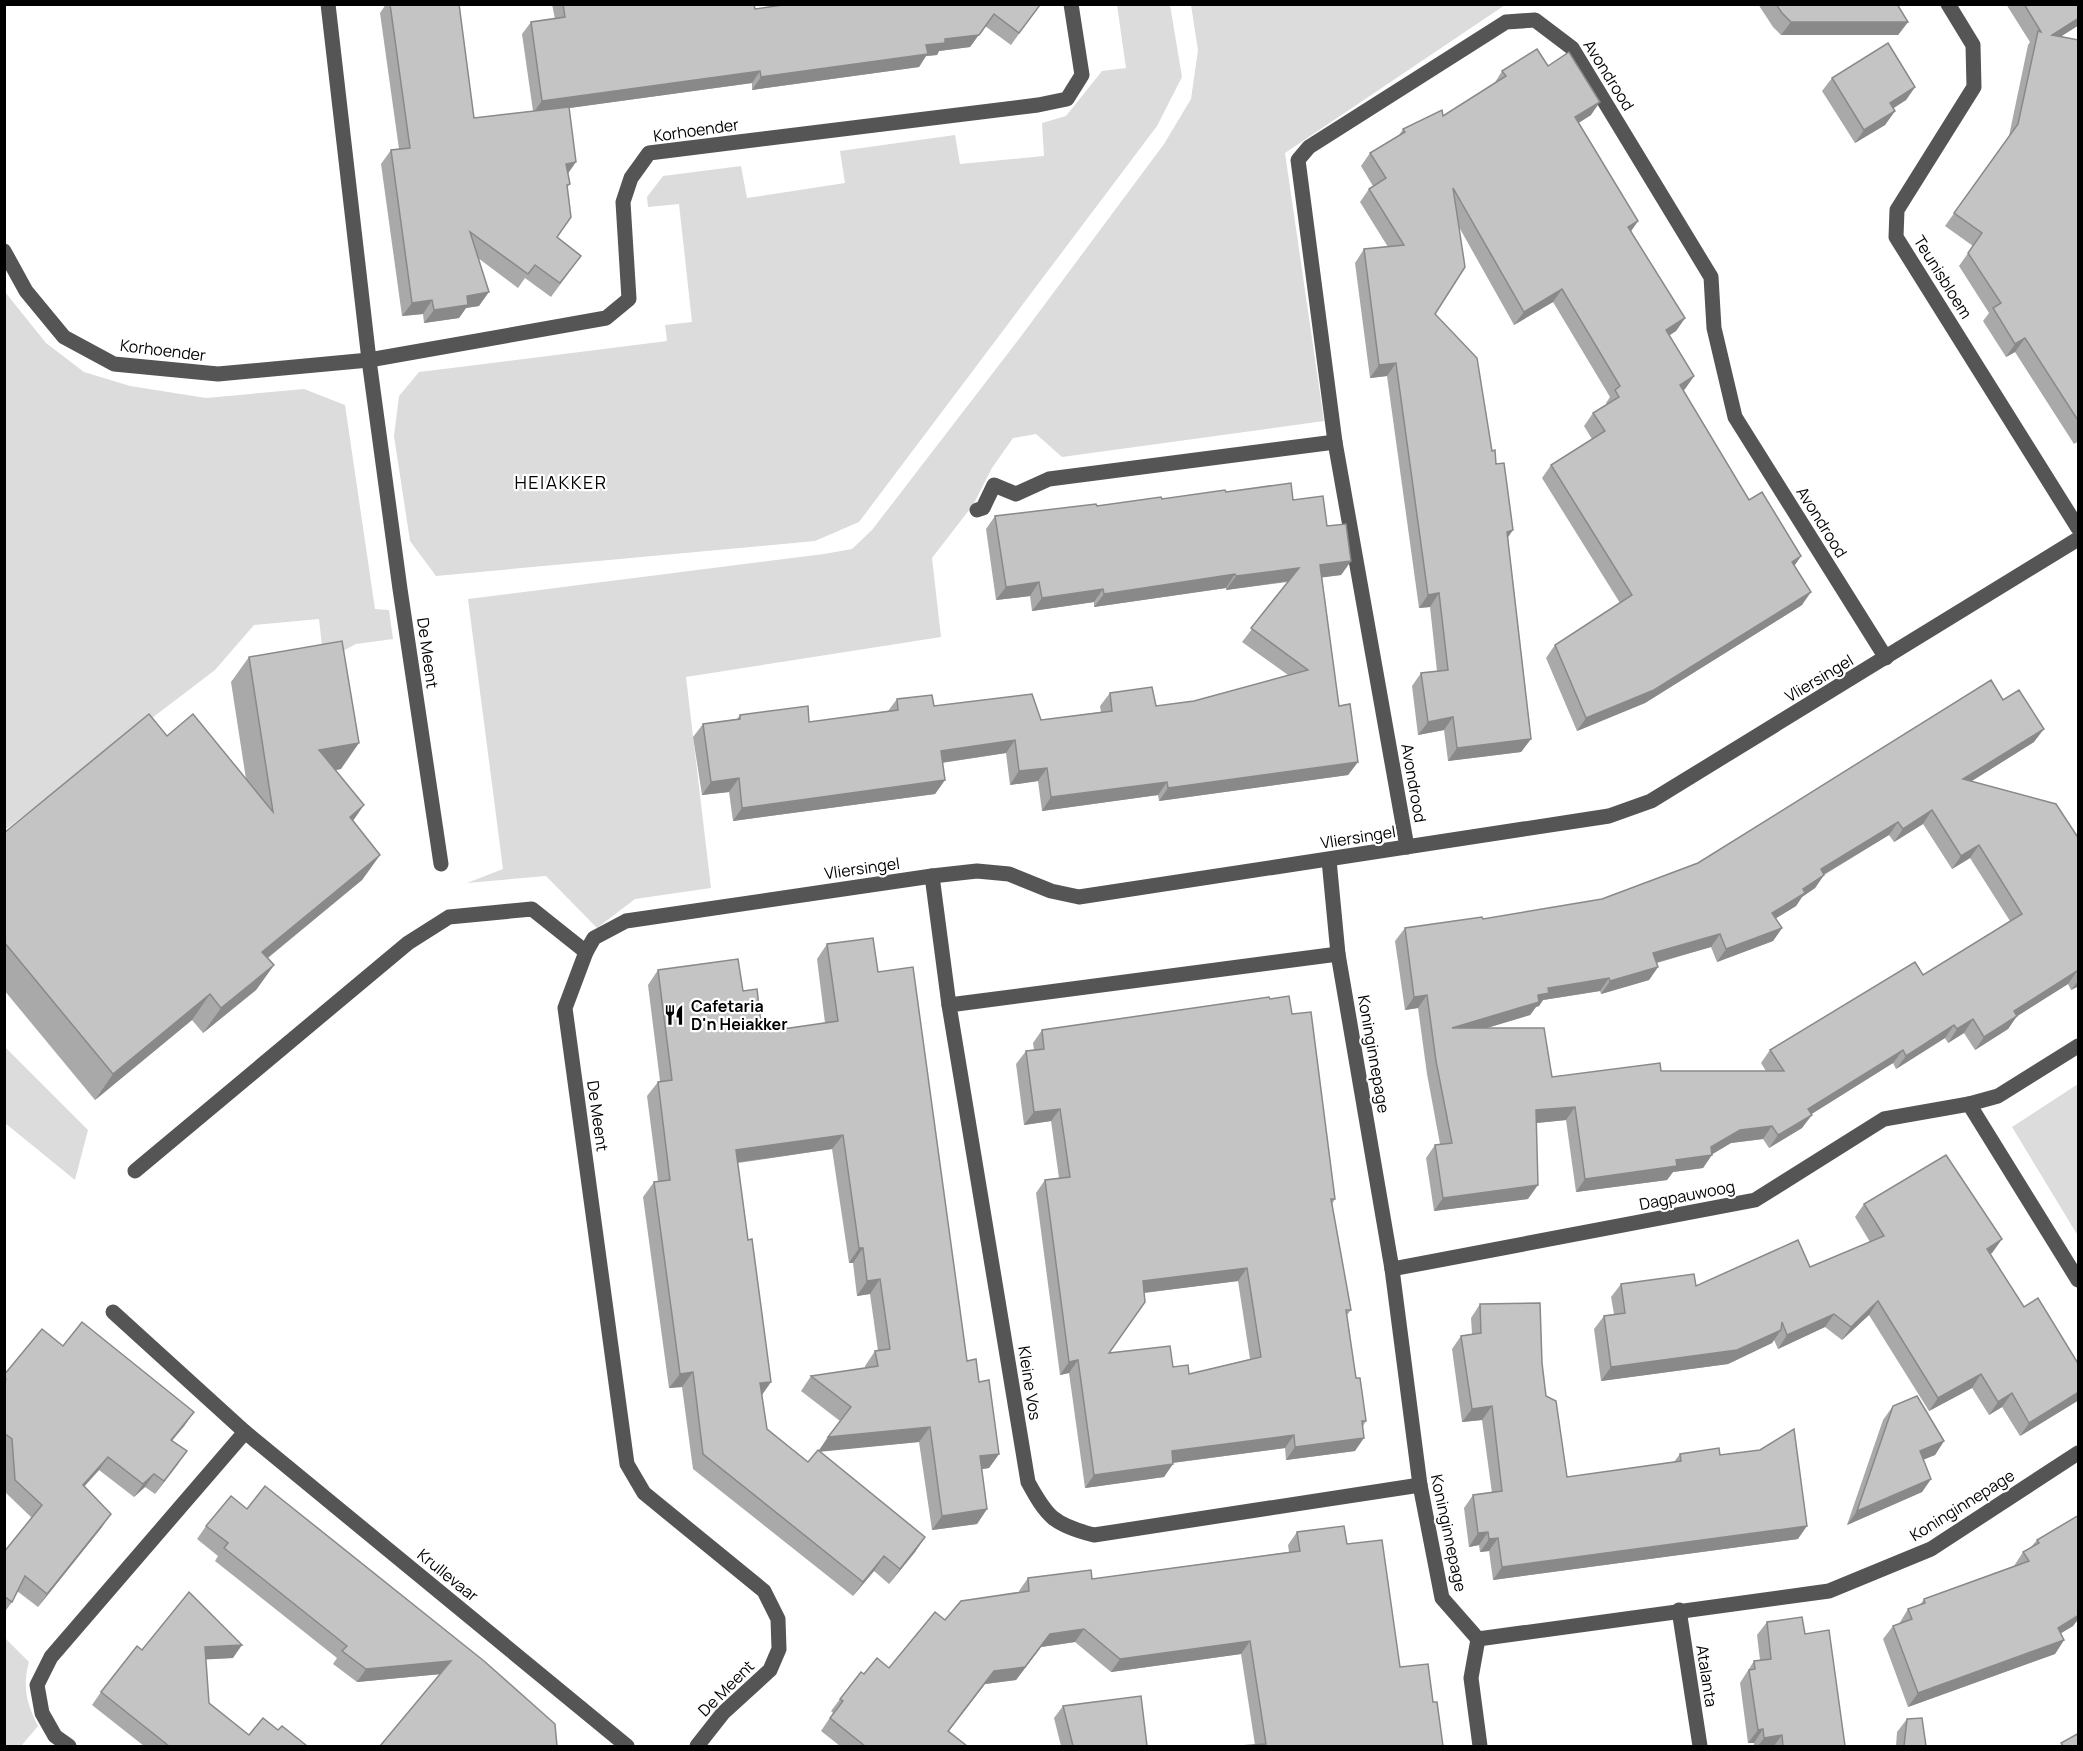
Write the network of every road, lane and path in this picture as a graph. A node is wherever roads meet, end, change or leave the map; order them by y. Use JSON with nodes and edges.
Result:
{"nodes":[{"id":1,"x":328,"y":4,"type":"edge"},
{"id":2,"x":1071,"y":4,"type":"edge"},
{"id":3,"x":1948,"y":4,"type":"edge"},
{"id":4,"x":4,"y":251,"type":"edge"},
{"id":5,"x":369,"y":360,"type":"junction"},
{"id":6,"x":1335,"y":442,"type":"junction"},
{"id":7,"x":977,"y":510,"type":"dead end"},
{"id":8,"x":2079,"y":528,"type":"edge"},
{"id":9,"x":2079,"y":539,"type":"edge"},
{"id":10,"x":1886,"y":658,"type":"junction"},
{"id":11,"x":1407,"y":847,"type":"junction"},
{"id":12,"x":1329,"y":860,"type":"junction"},
{"id":13,"x":441,"y":864,"type":"dead end"},
{"id":14,"x":932,"y":876,"type":"junction"},
{"id":15,"x":586,"y":952,"type":"junction"},
{"id":16,"x":1338,"y":954,"type":"junction"},
{"id":17,"x":949,"y":1005,"type":"junction"},
{"id":18,"x":2079,"y":1046,"type":"edge"},
{"id":19,"x":1968,"y":1104,"type":"junction"},
{"id":20,"x":135,"y":1171,"type":"dead end"},
{"id":21,"x":1392,"y":1269,"type":"junction"},
{"id":22,"x":2079,"y":1280,"type":"edge"},
{"id":23,"x":113,"y":1312,"type":"dead end"},
{"id":24,"x":245,"y":1432,"type":"junction"},
{"id":25,"x":2079,"y":1453,"type":"edge"},
{"id":26,"x":1420,"y":1485,"type":"junction"},
{"id":27,"x":1679,"y":1610,"type":"junction"},
{"id":28,"x":1478,"y":1639,"type":"junction"},
{"id":29,"x":69,"y":1746,"type":"edge"},
{"id":30,"x":627,"y":1746,"type":"edge"},
{"id":31,"x":697,"y":1746,"type":"edge"},
{"id":32,"x":1480,"y":1746,"type":"edge"},
{"id":33,"x":1700,"y":1746,"type":"edge"}],
"edges":[{"from":1,"to":5,"type":"street"},
{"from":2,"to":5,"type":"street","name":"Korhoender"},
{"from":3,"to":8,"type":"street","name":"Teunisbloem"},
{"from":4,"to":5,"type":"street","name":"Korhoender"},
{"from":5,"to":13,"type":"street","name":"De Meent"},
{"from":6,"to":7,"type":"street"},
{"from":6,"to":10,"type":"street","name":"Avondrood"},
{"from":6,"to":11,"type":"street","name":"Avondrood"},
{"from":9,"to":10,"type":"street","name":"Vliersingel"},
{"from":10,"to":11,"type":"street","name":"Vliersingel"},
{"from":11,"to":12,"type":"street","name":"Vliersingel"},
{"from":12,"to":14,"type":"street","name":"Vliersingel"},
{"from":12,"to":16,"type":"street","name":"Koninginnepage"},
{"from":14,"to":15,"type":"street","name":"Vliersingel"},
{"from":14,"to":17,"type":"street","name":"Kleine Vos"},
{"from":15,"to":20,"type":"street"},
{"from":15,"to":31,"type":"street","name":"De Meent"},
{"from":16,"to":17,"type":"street"},
{"from":16,"to":21,"type":"street","name":"Koninginnepage"},
{"from":17,"to":26,"type":"street","name":"Kleine Vos"},
{"from":18,"to":19,"type":"street","name":"Dagpauwoog"},
{"from":19,"to":21,"type":"street","name":"Dagpauwoog"},
{"from":19,"to":22,"type":"street"},
{"from":21,"to":26,"type":"street","name":"Koninginnepage"},
{"from":23,"to":24,"type":"street","name":"Krullevaar"},
{"from":24,"to":29,"type":"street"},
{"from":24,"to":30,"type":"street","name":"Krullevaar"},
{"from":25,"to":27,"type":"street","name":"Koninginnepage"},
{"from":26,"to":28,"type":"street","name":"Koninginnepage"},
{"from":27,"to":28,"type":"street","name":"Koninginnepage"},
{"from":27,"to":33,"type":"street","name":"Atalanta"},
{"from":28,"to":32,"type":"street"}]}
